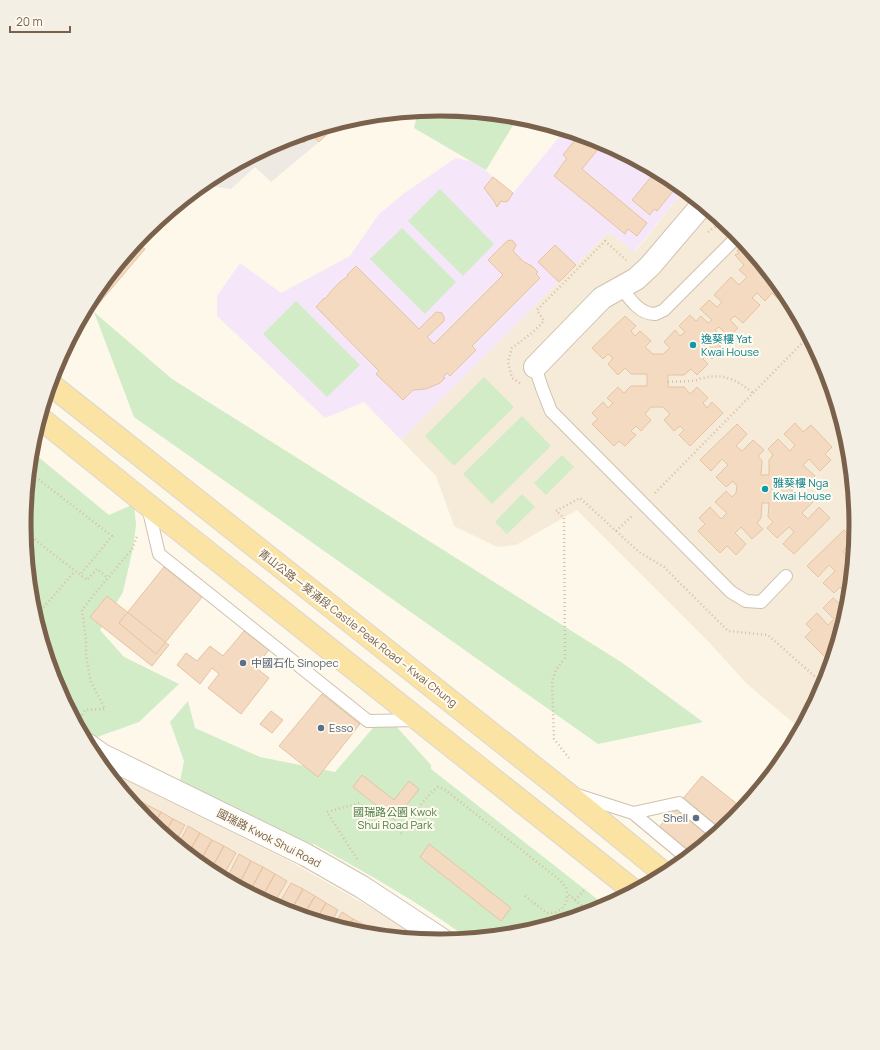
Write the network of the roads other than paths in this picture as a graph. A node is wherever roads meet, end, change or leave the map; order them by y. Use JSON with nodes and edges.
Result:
{"nodes":[{"id":1,"x":698,"y":208,"type":"edge"},
{"id":2,"x":734,"y":240,"type":"edge"},
{"id":3,"x":621,"y":287,"type":"junction"},
{"id":4,"x":535,"y":367,"type":"joint"},
{"id":5,"x":55,"y":388,"type":"edge"},
{"id":6,"x":44,"y":422,"type":"edge"},
{"id":7,"x":148,"y":505,"type":"junction"},
{"id":8,"x":786,"y":576,"type":"dead end"},
{"id":9,"x":419,"y":720,"type":"junction"},
{"id":10,"x":104,"y":758,"type":"edge"},
{"id":11,"x":564,"y":791,"type":"junction"},
{"id":12,"x":633,"y":814,"type":"junction"},
{"id":13,"x":712,"y":831,"type":"edge"},
{"id":14,"x":682,"y":854,"type":"edge"},
{"id":15,"x":660,"y":870,"type":"edge"},
{"id":16,"x":629,"y":887,"type":"edge"},
{"id":17,"x":433,"y":934,"type":"edge"}],
"edges":[{"from":1,"to":3,"type":"street"},
{"from":2,"to":3,"type":"lane"},
{"from":3,"to":4,"type":"street"},
{"from":4,"to":8,"type":"lane"},
{"from":5,"to":11,"type":"main road","name":"青山公路－葵涌段 Castle Peak Road – Kwai Chung"},
{"from":6,"to":7,"type":"main road"},
{"from":7,"to":9,"type":"main road"},
{"from":7,"to":9,"type":"lane"},
{"from":9,"to":16,"type":"main road"},
{"from":10,"to":17,"type":"street","name":"國瑞路 Kwok Shui Road"},
{"from":11,"to":12,"type":"lane"},
{"from":11,"to":15,"type":"main road","name":"青山公路－葵涌段 Castle Peak Road – Kwai Chung"},
{"from":12,"to":13,"type":"lane"},
{"from":12,"to":14,"type":"lane"}]}
